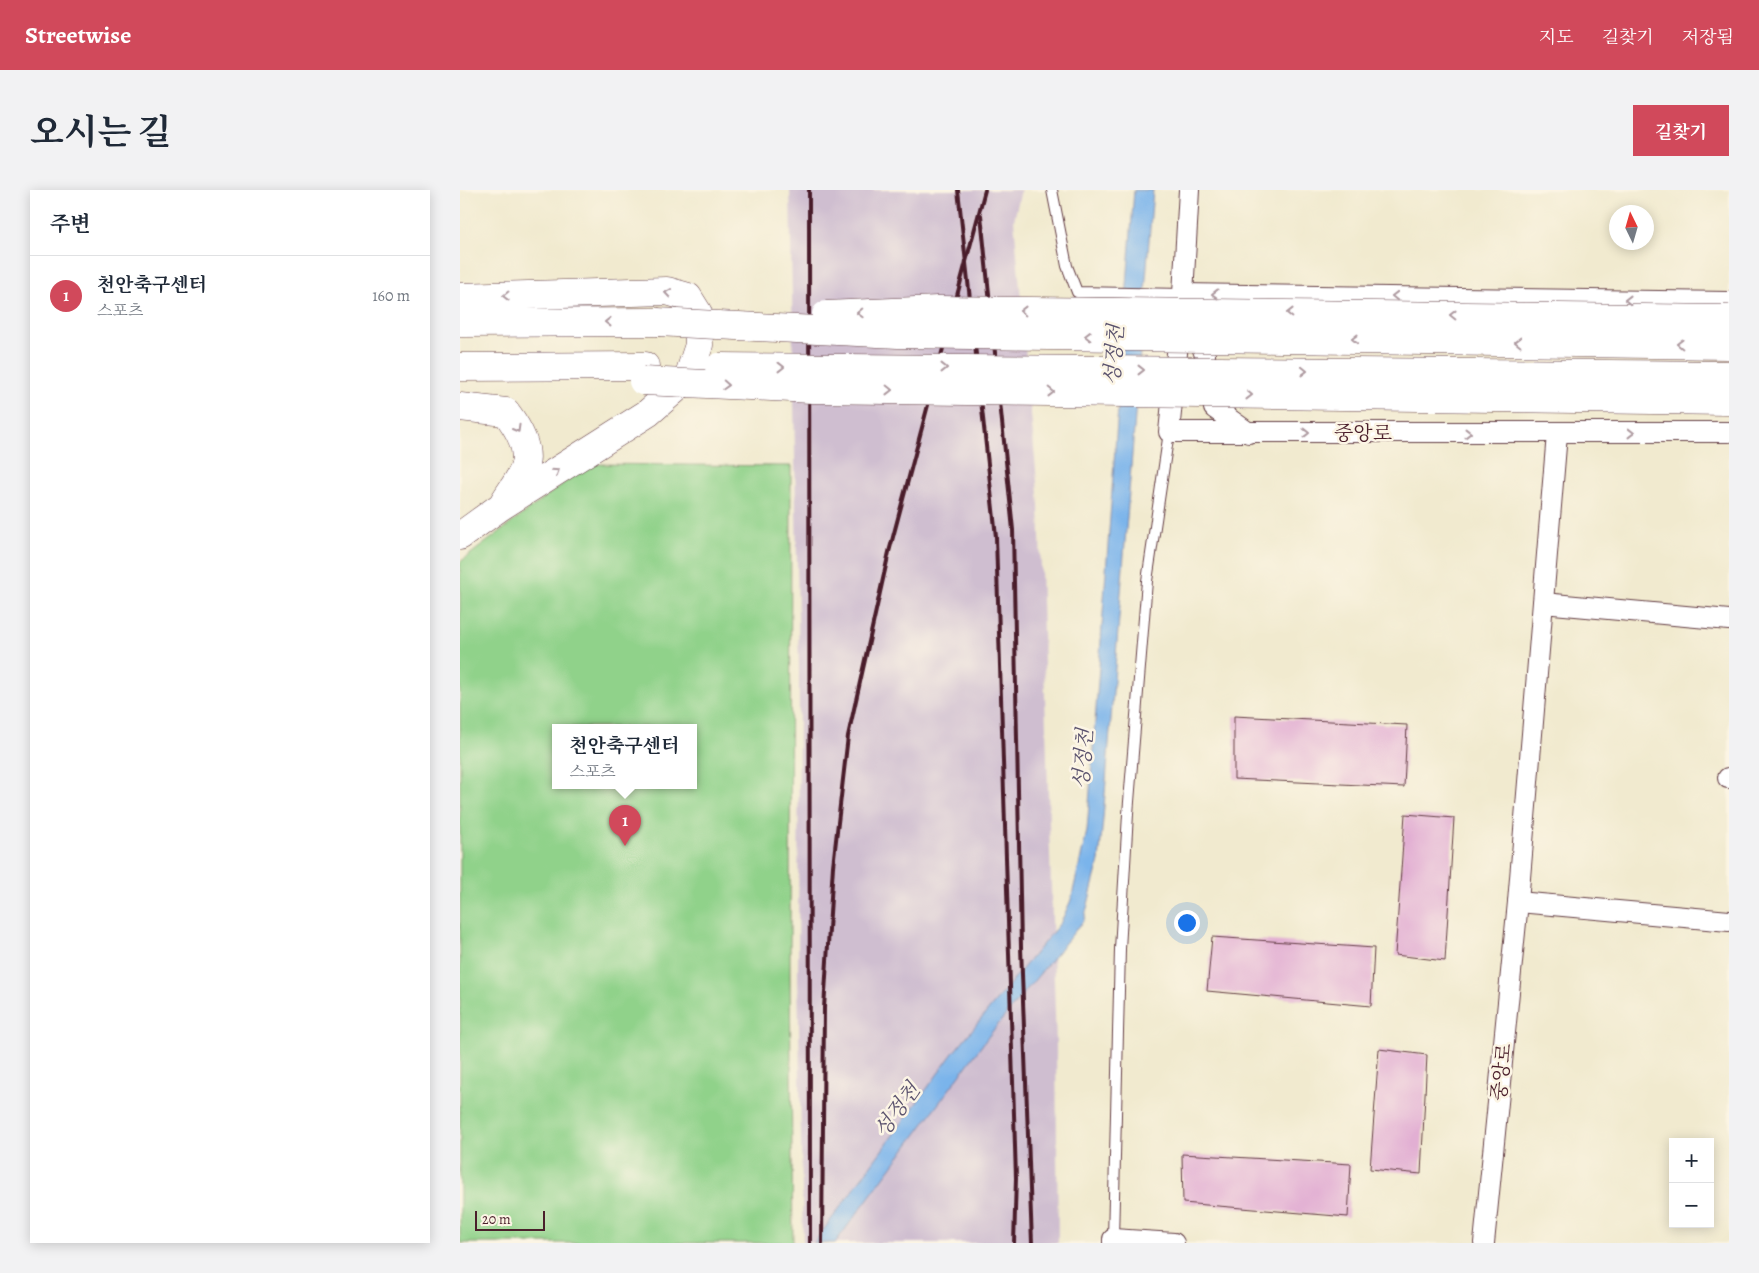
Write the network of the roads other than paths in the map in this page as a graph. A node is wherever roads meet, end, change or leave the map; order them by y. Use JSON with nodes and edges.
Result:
{"nodes":[{"id":1,"x":1052,"y":190,"type":"edge"},
{"id":2,"x":1189,"y":190,"type":"edge"},
{"id":3,"x":1183,"y":294,"type":"junction"},
{"id":4,"x":1252,"y":294,"type":"junction"},
{"id":5,"x":460,"y":297,"type":"edge"},
{"id":6,"x":1729,"y":302,"type":"edge"},
{"id":7,"x":1729,"y":319,"type":"edge"},
{"id":8,"x":656,"y":322,"type":"junction"},
{"id":9,"x":460,"y":323,"type":"edge"},
{"id":10,"x":1729,"y":345,"type":"edge"},
{"id":11,"x":1205,"y":355,"type":"junction"},
{"id":12,"x":460,"y":367,"type":"edge"},
{"id":13,"x":460,"y":372,"type":"edge"},
{"id":14,"x":1729,"y":375,"type":"edge"},
{"id":15,"x":1729,"y":401,"type":"edge"},
{"id":16,"x":460,"y":406,"type":"edge"},
{"id":17,"x":1169,"y":432,"type":"junction"},
{"id":18,"x":1249,"y":432,"type":"junction"},
{"id":19,"x":1729,"y":432,"type":"edge"},
{"id":20,"x":1557,"y":434,"type":"junction"},
{"id":21,"x":500,"y":508,"type":"junction"},
{"id":22,"x":460,"y":536,"type":"edge"},
{"id":23,"x":1543,"y":603,"type":"junction"},
{"id":24,"x":1729,"y":620,"type":"edge"},
{"id":25,"x":1518,"y":902,"type":"junction"},
{"id":26,"x":1729,"y":921,"type":"edge"},
{"id":27,"x":1113,"y":1241,"type":"edge"},
{"id":28,"x":1174,"y":1243,"type":"edge"},
{"id":29,"x":1484,"y":1243,"type":"edge"}],
"edges":[{"from":1,"to":3,"type":"lane"},
{"from":2,"to":3,"type":"street"},
{"from":4,"to":3,"type":"street","one_way":true},
{"from":3,"to":11,"type":"street"},
{"from":3,"to":17,"type":"street"},
{"from":6,"to":4,"type":"street","one_way":true},
{"from":4,"to":11,"type":"street"},
{"from":21,"to":5,"type":"main road","one_way":true},
{"from":7,"to":8,"type":"main road","one_way":true,"bridge":true},
{"from":8,"to":9,"type":"main road","one_way":true},
{"from":10,"to":8,"type":"main road","one_way":true,"bridge":true},
{"from":11,"to":18,"type":"street"},
{"from":12,"to":14,"type":"main road","one_way":true,"bridge":true},
{"from":13,"to":15,"type":"main road","one_way":true,"bridge":true},
{"from":16,"to":21,"type":"main road","one_way":true},
{"from":17,"to":18,"type":"street","name":"중앙로"},
{"from":17,"to":27,"type":"lane"},
{"from":18,"to":20,"type":"street","name":"중앙로","one_way":true},
{"from":20,"to":19,"type":"street","name":"중앙로","one_way":true},
{"from":20,"to":23,"type":"street","name":"중앙로"},
{"from":21,"to":22,"type":"main road"},
{"from":23,"to":24,"type":"street"},
{"from":23,"to":25,"type":"street","name":"중앙로"},
{"from":25,"to":26,"type":"street"},
{"from":25,"to":29,"type":"street","name":"중앙로"},
{"from":27,"to":28,"type":"street"}]}
